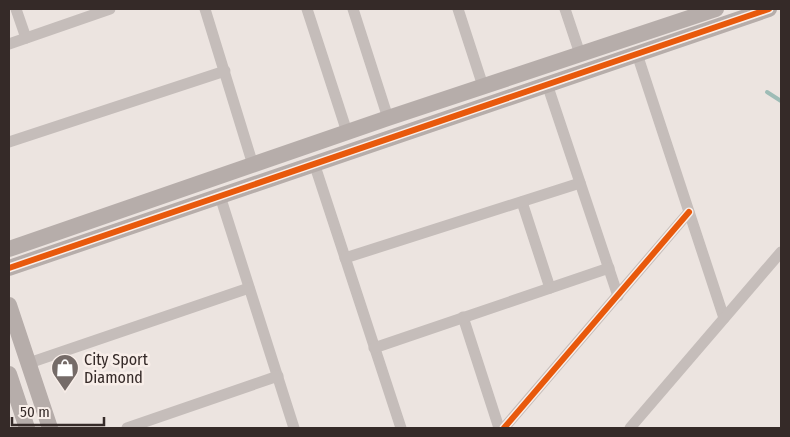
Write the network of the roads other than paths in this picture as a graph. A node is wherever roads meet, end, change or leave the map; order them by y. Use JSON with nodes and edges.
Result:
{"nodes":[{"id":1,"x":16,"y":9,"type":"edge"},
{"id":2,"x":110,"y":9,"type":"edge"},
{"id":3,"x":205,"y":9,"type":"edge"},
{"id":4,"x":307,"y":9,"type":"edge"},
{"id":5,"x":353,"y":9,"type":"edge"},
{"id":6,"x":458,"y":9,"type":"edge"},
{"id":7,"x":565,"y":9,"type":"edge"},
{"id":8,"x":716,"y":9,"type":"edge"},
{"id":9,"x":769,"y":9,"type":"edge"},
{"id":10,"x":743,"y":13,"type":"edge"},
{"id":11,"x":723,"y":16,"type":"edge"},
{"id":12,"x":26,"y":38,"type":"junction"},
{"id":13,"x":9,"y":44,"type":"edge"},
{"id":14,"x":580,"y":54,"type":"junction"},
{"id":15,"x":636,"y":54,"type":"junction"},
{"id":16,"x":225,"y":71,"type":"junction"},
{"id":17,"x":547,"y":84,"type":"junction"},
{"id":18,"x":483,"y":86,"type":"junction"},
{"id":19,"x":388,"y":118,"type":"junction"},
{"id":20,"x":347,"y":132,"type":"junction"},
{"id":21,"x":9,"y":142,"type":"edge"},
{"id":22,"x":314,"y":163,"type":"junction"},
{"id":23,"x":253,"y":165,"type":"junction"},
{"id":24,"x":580,"y":184,"type":"junction"},
{"id":25,"x":220,"y":196,"type":"junction"},
{"id":26,"x":522,"y":202,"type":"junction"},
{"id":27,"x":689,"y":212,"type":"junction"},
{"id":28,"x":9,"y":249,"type":"edge"},
{"id":29,"x":781,"y":252,"type":"edge"},
{"id":30,"x":345,"y":258,"type":"junction"},
{"id":31,"x":9,"y":268,"type":"edge"},
{"id":32,"x":609,"y":268,"type":"junction"},
{"id":33,"x":249,"y":288,"type":"junction"},
{"id":34,"x":550,"y":288,"type":"junction"},
{"id":35,"x":618,"y":296,"type":"junction"},
{"id":36,"x":9,"y":305,"type":"edge"},
{"id":37,"x":463,"y":317,"type":"junction"},
{"id":38,"x":724,"y":318,"type":"junction"},
{"id":39,"x":374,"y":348,"type":"junction"},
{"id":40,"x":29,"y":363,"type":"junction"},
{"id":41,"x":9,"y":374,"type":"edge"},
{"id":42,"x":278,"y":376,"type":"junction"},
{"id":43,"x":27,"y":428,"type":"edge"},
{"id":44,"x":50,"y":428,"type":"edge"},
{"id":45,"x":127,"y":428,"type":"edge"},
{"id":46,"x":294,"y":428,"type":"edge"},
{"id":47,"x":400,"y":428,"type":"edge"},
{"id":48,"x":498,"y":428,"type":"edge"},
{"id":49,"x":504,"y":428,"type":"edge"},
{"id":50,"x":630,"y":428,"type":"edge"}],
"edges":[{"from":1,"to":12,"type":"street"},
{"from":2,"to":12,"type":"street"},
{"from":3,"to":16,"type":"street"},
{"from":4,"to":20,"type":"street"},
{"from":5,"to":19,"type":"street"},
{"from":6,"to":18,"type":"street"},
{"from":7,"to":14,"type":"street"},
{"from":8,"to":14,"type":"street"},
{"from":9,"to":10,"type":"street"},
{"from":10,"to":11,"type":"street"},
{"from":11,"to":15,"type":"street"},
{"from":12,"to":13,"type":"street"},
{"from":14,"to":18,"type":"street"},
{"from":15,"to":17,"type":"street"},
{"from":15,"to":27,"type":"street"},
{"from":16,"to":21,"type":"street"},
{"from":16,"to":23,"type":"street"},
{"from":17,"to":22,"type":"street"},
{"from":17,"to":24,"type":"street"},
{"from":18,"to":19,"type":"street"},
{"from":19,"to":20,"type":"street"},
{"from":20,"to":23,"type":"street"},
{"from":22,"to":25,"type":"street"},
{"from":22,"to":30,"type":"street"},
{"from":23,"to":28,"type":"street"},
{"from":24,"to":26,"type":"street"},
{"from":24,"to":32,"type":"street"},
{"from":25,"to":31,"type":"street"},
{"from":25,"to":33,"type":"street"},
{"from":26,"to":30,"type":"street"},
{"from":26,"to":34,"type":"street"},
{"from":27,"to":35,"type":"street"},
{"from":27,"to":38,"type":"street"},
{"from":29,"to":38,"type":"street"},
{"from":30,"to":39,"type":"street"},
{"from":32,"to":34,"type":"street"},
{"from":32,"to":35,"type":"street"},
{"from":33,"to":40,"type":"street"},
{"from":33,"to":42,"type":"street"},
{"from":34,"to":37,"type":"street"},
{"from":35,"to":49,"type":"street"},
{"from":36,"to":40,"type":"street"},
{"from":37,"to":39,"type":"street"},
{"from":37,"to":48,"type":"street"},
{"from":38,"to":50,"type":"street"},
{"from":39,"to":47,"type":"street"},
{"from":40,"to":44,"type":"street"},
{"from":41,"to":43,"type":"street"},
{"from":42,"to":45,"type":"street"},
{"from":42,"to":46,"type":"street"}]}
